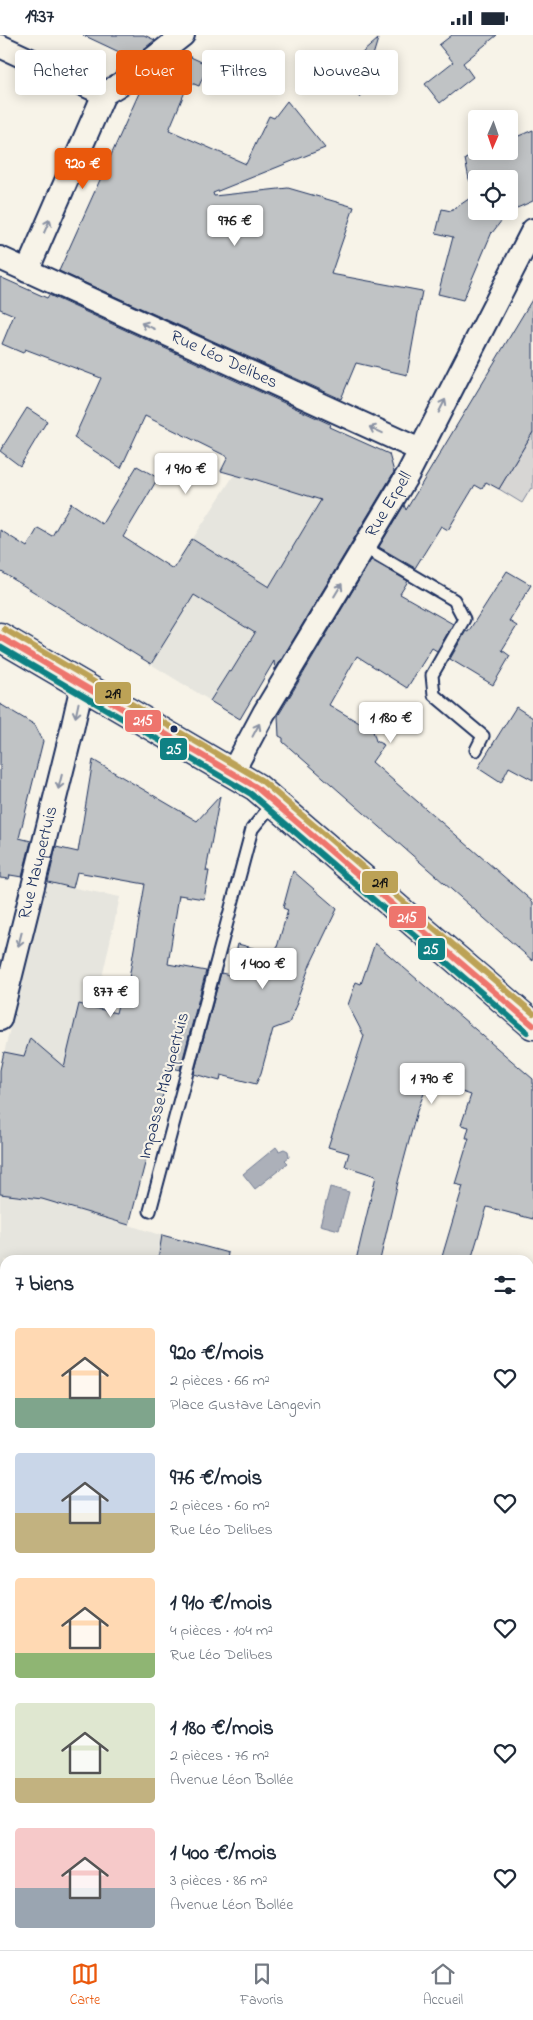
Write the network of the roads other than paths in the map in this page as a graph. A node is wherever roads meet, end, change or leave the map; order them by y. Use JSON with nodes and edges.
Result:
{"nodes":[{"id":1,"x":183,"y":35,"type":"edge"},
{"id":2,"x":0,"y":46,"type":"edge"},
{"id":3,"x":15,"y":53,"type":"edge"},
{"id":4,"x":106,"y":93,"type":"edge"},
{"id":5,"x":104,"y":95,"type":"edge"},
{"id":6,"x":530,"y":241,"type":"edge"},
{"id":7,"x":0,"y":258,"type":"edge"},
{"id":8,"x":27,"y":271,"type":"junction"},
{"id":9,"x":420,"y":450,"type":"junction"},
{"id":10,"x":364,"y":547,"type":"junction"},
{"id":11,"x":0,"y":637,"type":"edge"},
{"id":12,"x":82,"y":685,"type":"junction"},
{"id":13,"x":476,"y":750,"type":"dead end"},
{"id":14,"x":232,"y":773,"type":"junction"},
{"id":15,"x":274,"y":802,"type":"junction"},
{"id":16,"x":0,"y":1016,"type":"edge"},
{"id":17,"x":533,"y":1025,"type":"edge"},
{"id":18,"x":150,"y":1211,"type":"dead end"}],
"edges":[{"from":1,"to":4,"type":"street"},
{"from":2,"to":3,"type":"street"},
{"from":8,"to":5,"type":"street","one_way":true},
{"from":9,"to":6,"type":"street","name":"Rue Erpell","one_way":true},
{"from":7,"to":8,"type":"street","name":"Rue Léo Delibes"},
{"from":9,"to":8,"type":"street","name":"Rue Léo Delibes","one_way":true},
{"from":9,"to":10,"type":"street","name":"Rue Erpell"},
{"from":10,"to":13,"type":"lane"},
{"from":14,"to":10,"type":"street","name":"Rue Erpell","one_way":true},
{"from":11,"to":12,"type":"main road"},
{"from":12,"to":14,"type":"main road"},
{"from":12,"to":16,"type":"street","name":"Rue Maupertuis","one_way":true},
{"from":14,"to":15,"type":"main road"},
{"from":15,"to":17,"type":"main road"},
{"from":15,"to":18,"type":"lane","name":"Impasse Maupertuis"}]}
